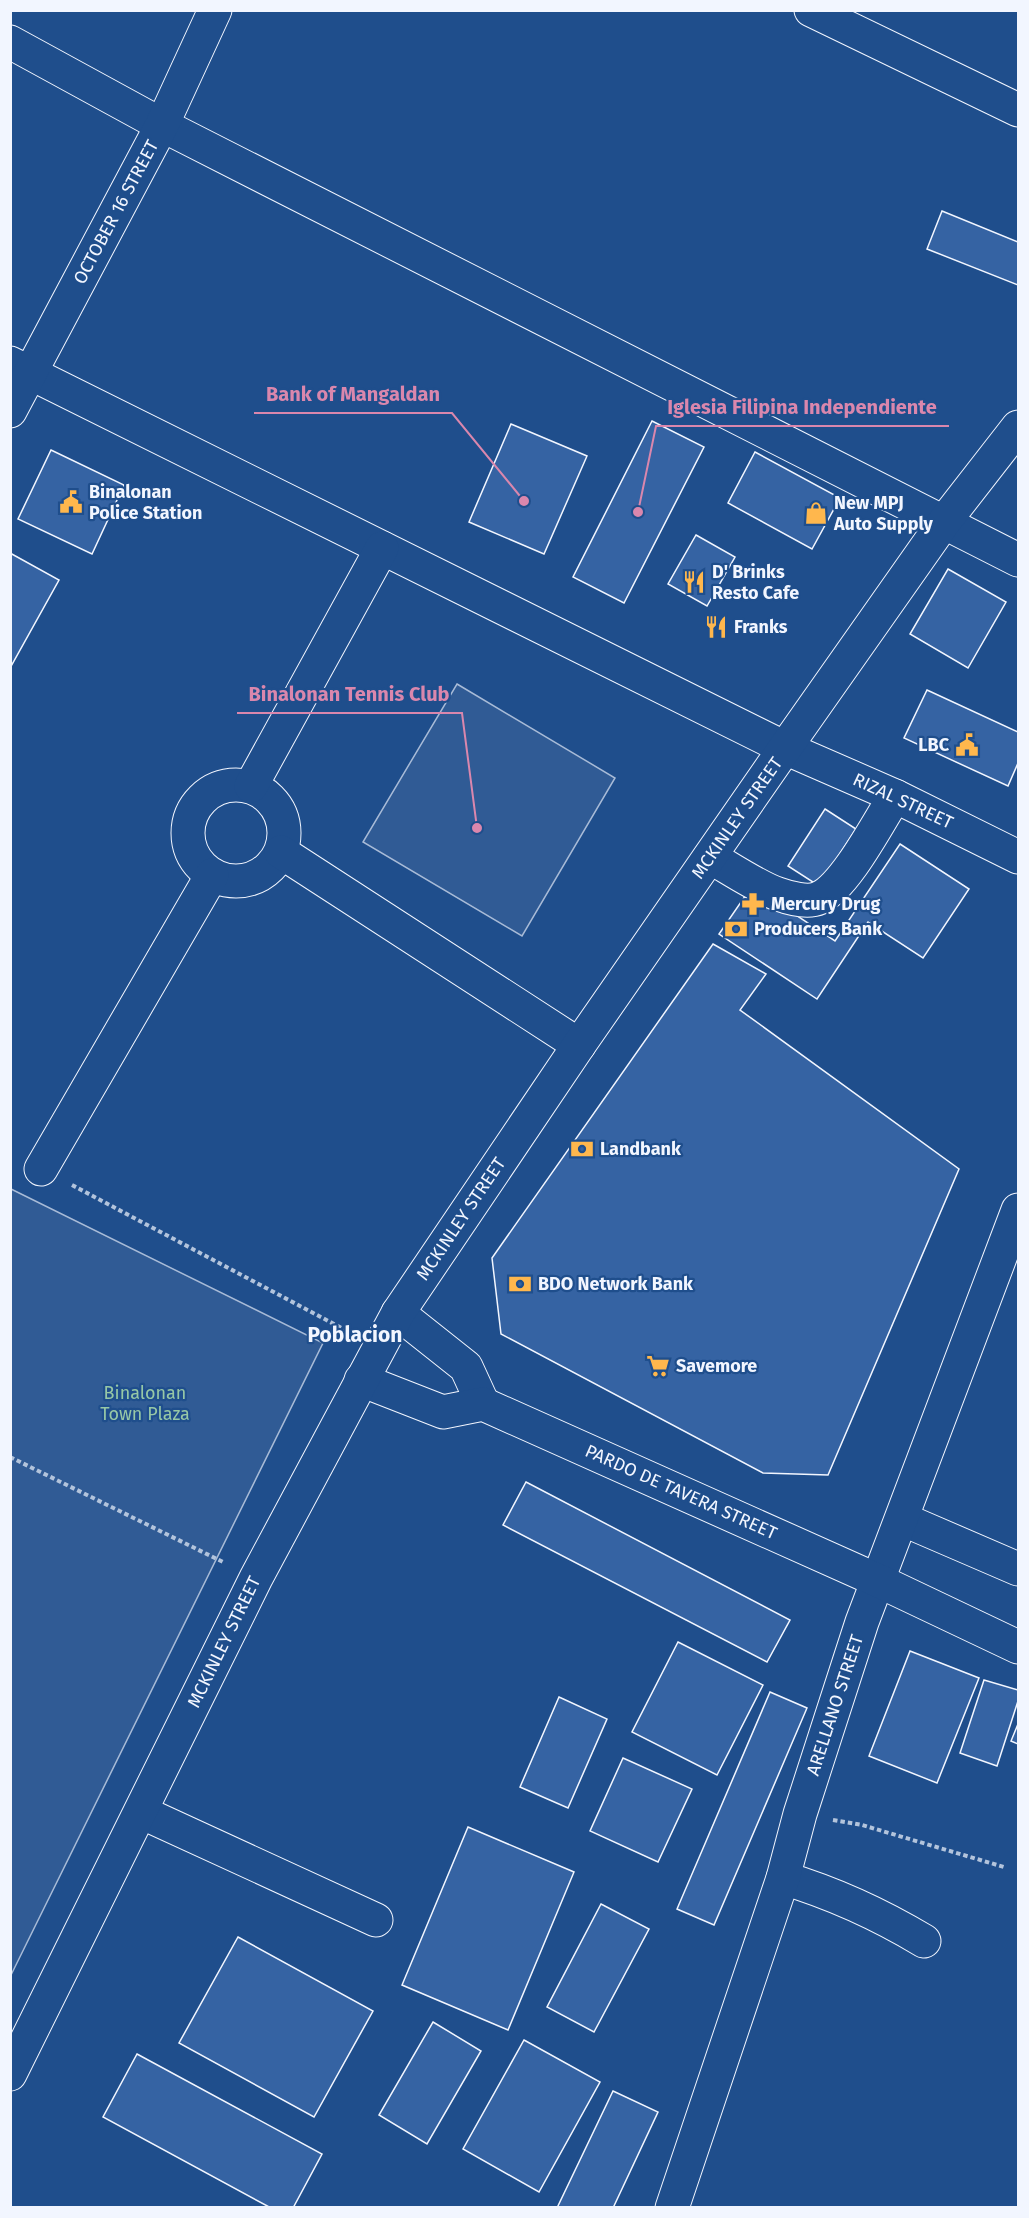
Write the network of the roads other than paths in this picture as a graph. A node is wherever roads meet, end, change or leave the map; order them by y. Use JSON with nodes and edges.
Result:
{"nodes":[{"id":1,"x":215,"y":10,"type":"edge"},
{"id":2,"x":811,"y":10,"type":"edge"},
{"id":3,"x":10,"y":42,"type":"edge"},
{"id":4,"x":1018,"y":110,"type":"edge"},
{"id":5,"x":162,"y":125,"type":"junction"},
{"id":6,"x":20,"y":368,"type":"edge"},
{"id":7,"x":10,"y":411,"type":"edge"},
{"id":8,"x":1018,"y":427,"type":"edge"},
{"id":9,"x":944,"y":522,"type":"junction"},
{"id":10,"x":382,"y":548,"type":"junction"},
{"id":11,"x":1018,"y":560,"type":"edge"},
{"id":12,"x":785,"y":748,"type":"junction"},
{"id":13,"x":251,"y":786,"type":"junction"},
{"id":14,"x":895,"y":796,"type":"junction"},
{"id":15,"x":280,"y":852,"type":"junction"},
{"id":16,"x":710,"y":857,"type":"junction"},
{"id":17,"x":1018,"y":857,"type":"edge"},
{"id":18,"x":212,"y":875,"type":"junction"},
{"id":19,"x":579,"y":1045,"type":"junction"},
{"id":20,"x":41,"y":1169,"type":"road end"},
{"id":21,"x":1018,"y":1210,"type":"edge"},
{"id":22,"x":398,"y":1313,"type":"junction"},
{"id":23,"x":361,"y":1380,"type":"junction"},
{"id":24,"x":483,"y":1404,"type":"junction"},
{"id":25,"x":902,"y":1519,"type":"junction"},
{"id":26,"x":1018,"y":1569,"type":"edge"},
{"id":27,"x":879,"y":1581,"type":"junction"},
{"id":28,"x":1018,"y":1647,"type":"edge"},
{"id":29,"x":141,"y":1812,"type":"junction"},
{"id":30,"x":783,"y":1878,"type":"junction"},
{"id":31,"x":376,"y":1920,"type":"dead end"},
{"id":32,"x":924,"y":1941,"type":"dead end"},
{"id":33,"x":10,"y":2074,"type":"edge"},
{"id":34,"x":672,"y":2208,"type":"edge"}],
"edges":[{"from":1,"to":5,"type":"street","name":"OCTOBER 16 STREET"},
{"from":2,"to":4,"type":"street"},
{"from":3,"to":5,"type":"street"},
{"from":5,"to":6,"type":"street","name":"OCTOBER 16 STREET"},
{"from":5,"to":9,"type":"street"},
{"from":6,"to":7,"type":"street","name":"OCTOBER 16 STREET"},
{"from":6,"to":10,"type":"street","name":"RIZAL STREET"},
{"from":8,"to":9,"type":"street","name":"MCKINLEY STREET"},
{"from":9,"to":11,"type":"street"},
{"from":9,"to":12,"type":"street","name":"MCKINLEY STREET"},
{"from":10,"to":12,"type":"street","name":"RIZAL STREET"},
{"from":10,"to":13,"type":"street"},
{"from":12,"to":14,"type":"street","name":"RIZAL STREET"},
{"from":12,"to":16,"type":"street","name":"MCKINLEY STREET"},
{"from":13,"to":15,"type":"street"},
{"from":13,"to":18,"type":"street"},
{"from":14,"to":16,"type":"street"},
{"from":14,"to":17,"type":"street","name":"RIZAL STREET"},
{"from":15,"to":18,"type":"street"},
{"from":15,"to":19,"type":"street"},
{"from":16,"to":19,"type":"street","name":"MCKINLEY STREET"},
{"from":18,"to":20,"type":"street"},
{"from":19,"to":22,"type":"street","name":"MCKINLEY STREET"},
{"from":21,"to":25,"type":"street","name":"ARELLANO STREET"},
{"from":22,"to":23,"type":"street","name":"MCKINLEY STREET"},
{"from":22,"to":24,"type":"street"},
{"from":23,"to":24,"type":"street"},
{"from":23,"to":29,"type":"street","name":"MCKINLEY STREET"},
{"from":24,"to":27,"type":"street","name":"PARDO DE TAVERA STREET"},
{"from":25,"to":26,"type":"street"},
{"from":25,"to":27,"type":"street","name":"ARELLANO STREET"},
{"from":27,"to":28,"type":"street","name":"PARDO DE TAVERA STREET"},
{"from":27,"to":30,"type":"street","name":"ARELLANO STREET"},
{"from":29,"to":31,"type":"street"},
{"from":29,"to":33,"type":"street","name":"MCKINLEY STREET"},
{"from":30,"to":32,"type":"street"},
{"from":30,"to":34,"type":"street","name":"ARELLANO STREET"}]}
